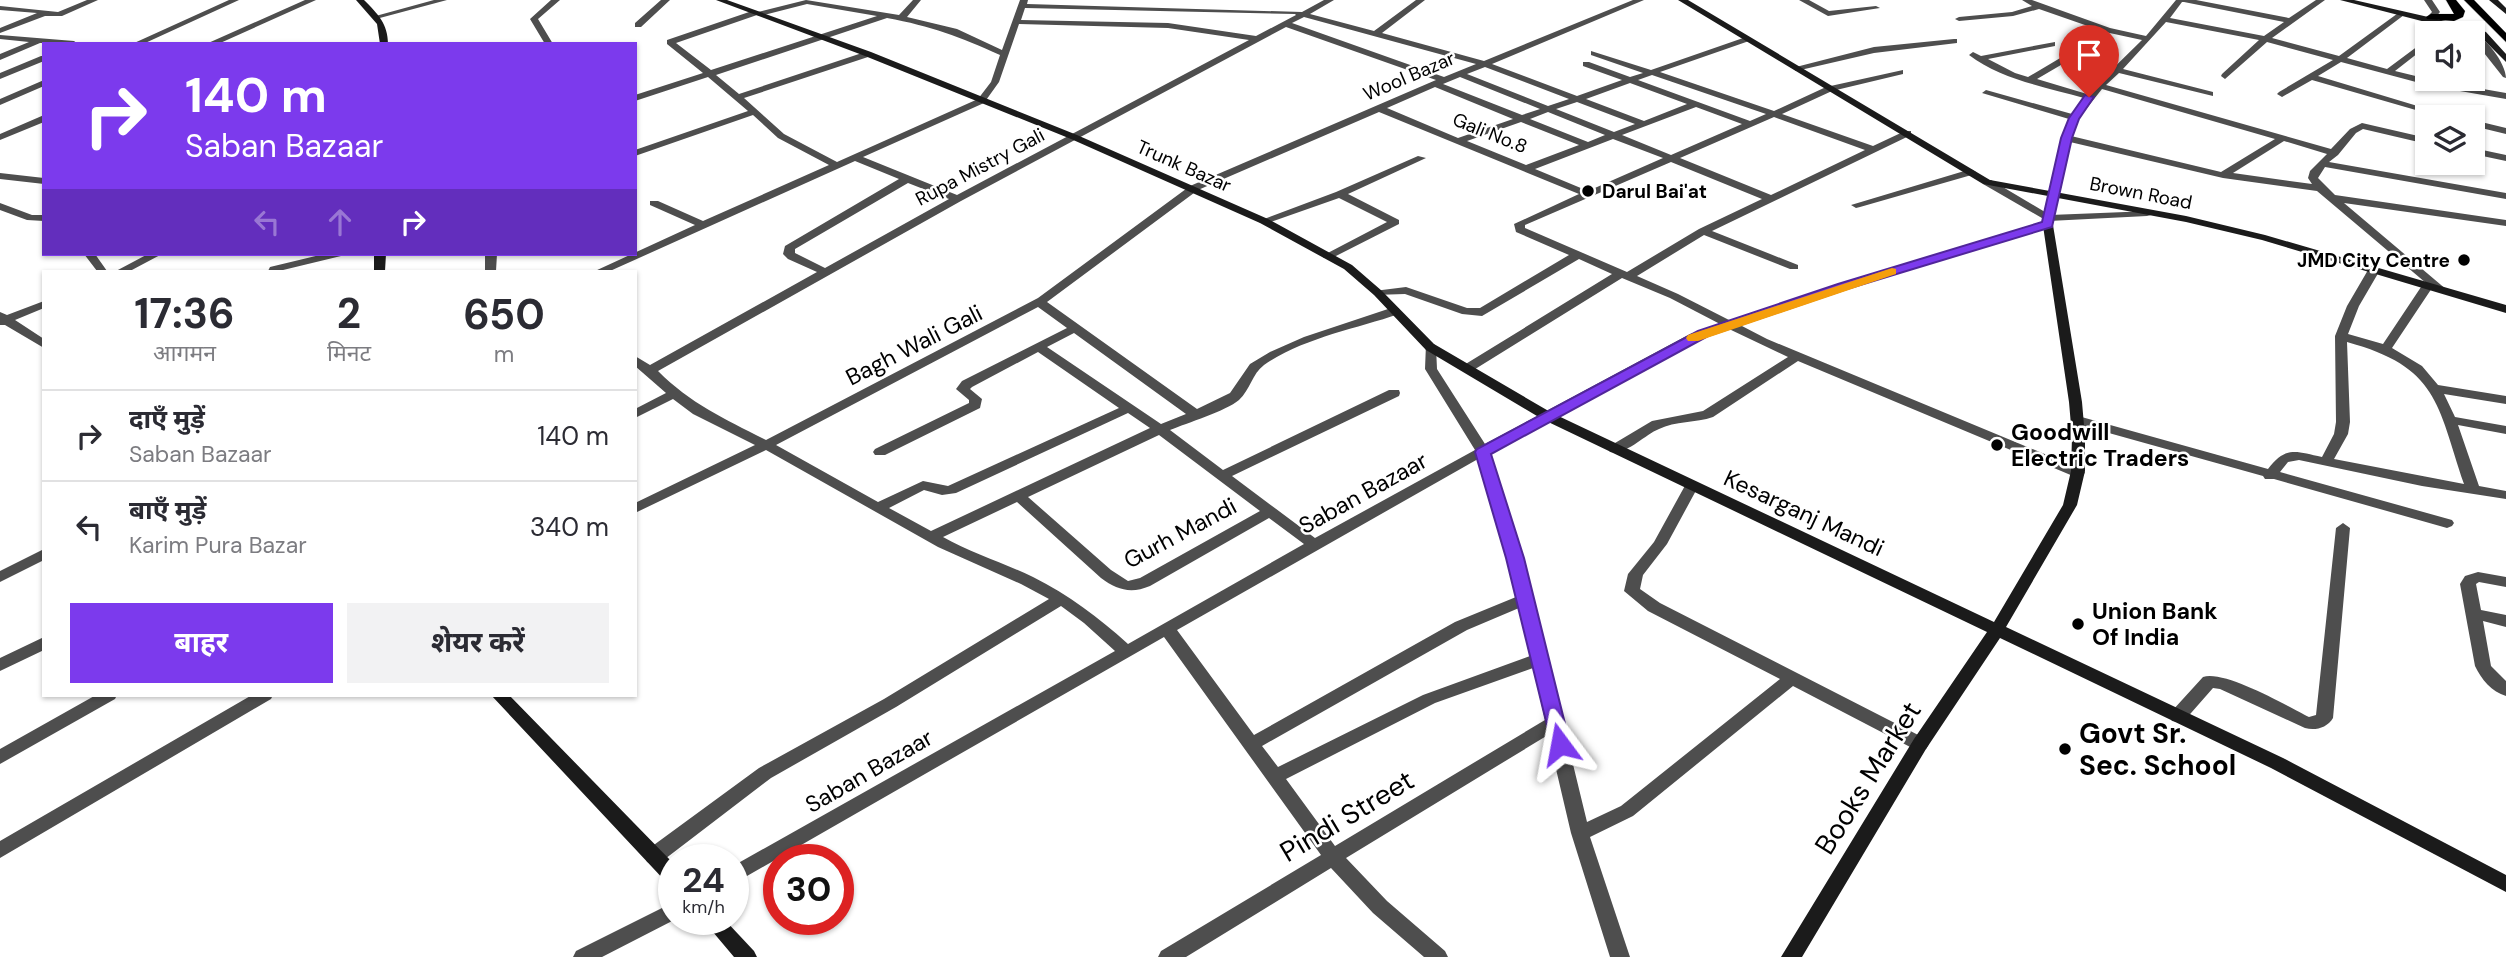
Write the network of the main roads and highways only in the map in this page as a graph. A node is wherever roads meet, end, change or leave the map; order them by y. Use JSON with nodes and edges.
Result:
{"nodes":[{"id":1,"x":2451,"y":0,"type":"edge"},
{"id":2,"x":2469,"y":0,"type":"edge"},
{"id":3,"x":2482,"y":0,"type":"edge"},
{"id":4,"x":2431,"y":17,"type":"road end"},
{"id":5,"x":2506,"y":25,"type":"edge"},
{"id":6,"x":2506,"y":39,"type":"edge"}],
"edges":[{"from":1,"to":4,"type":"main road"},
{"from":2,"to":6,"type":"main road"},
{"from":3,"to":5,"type":"main road"}]}
